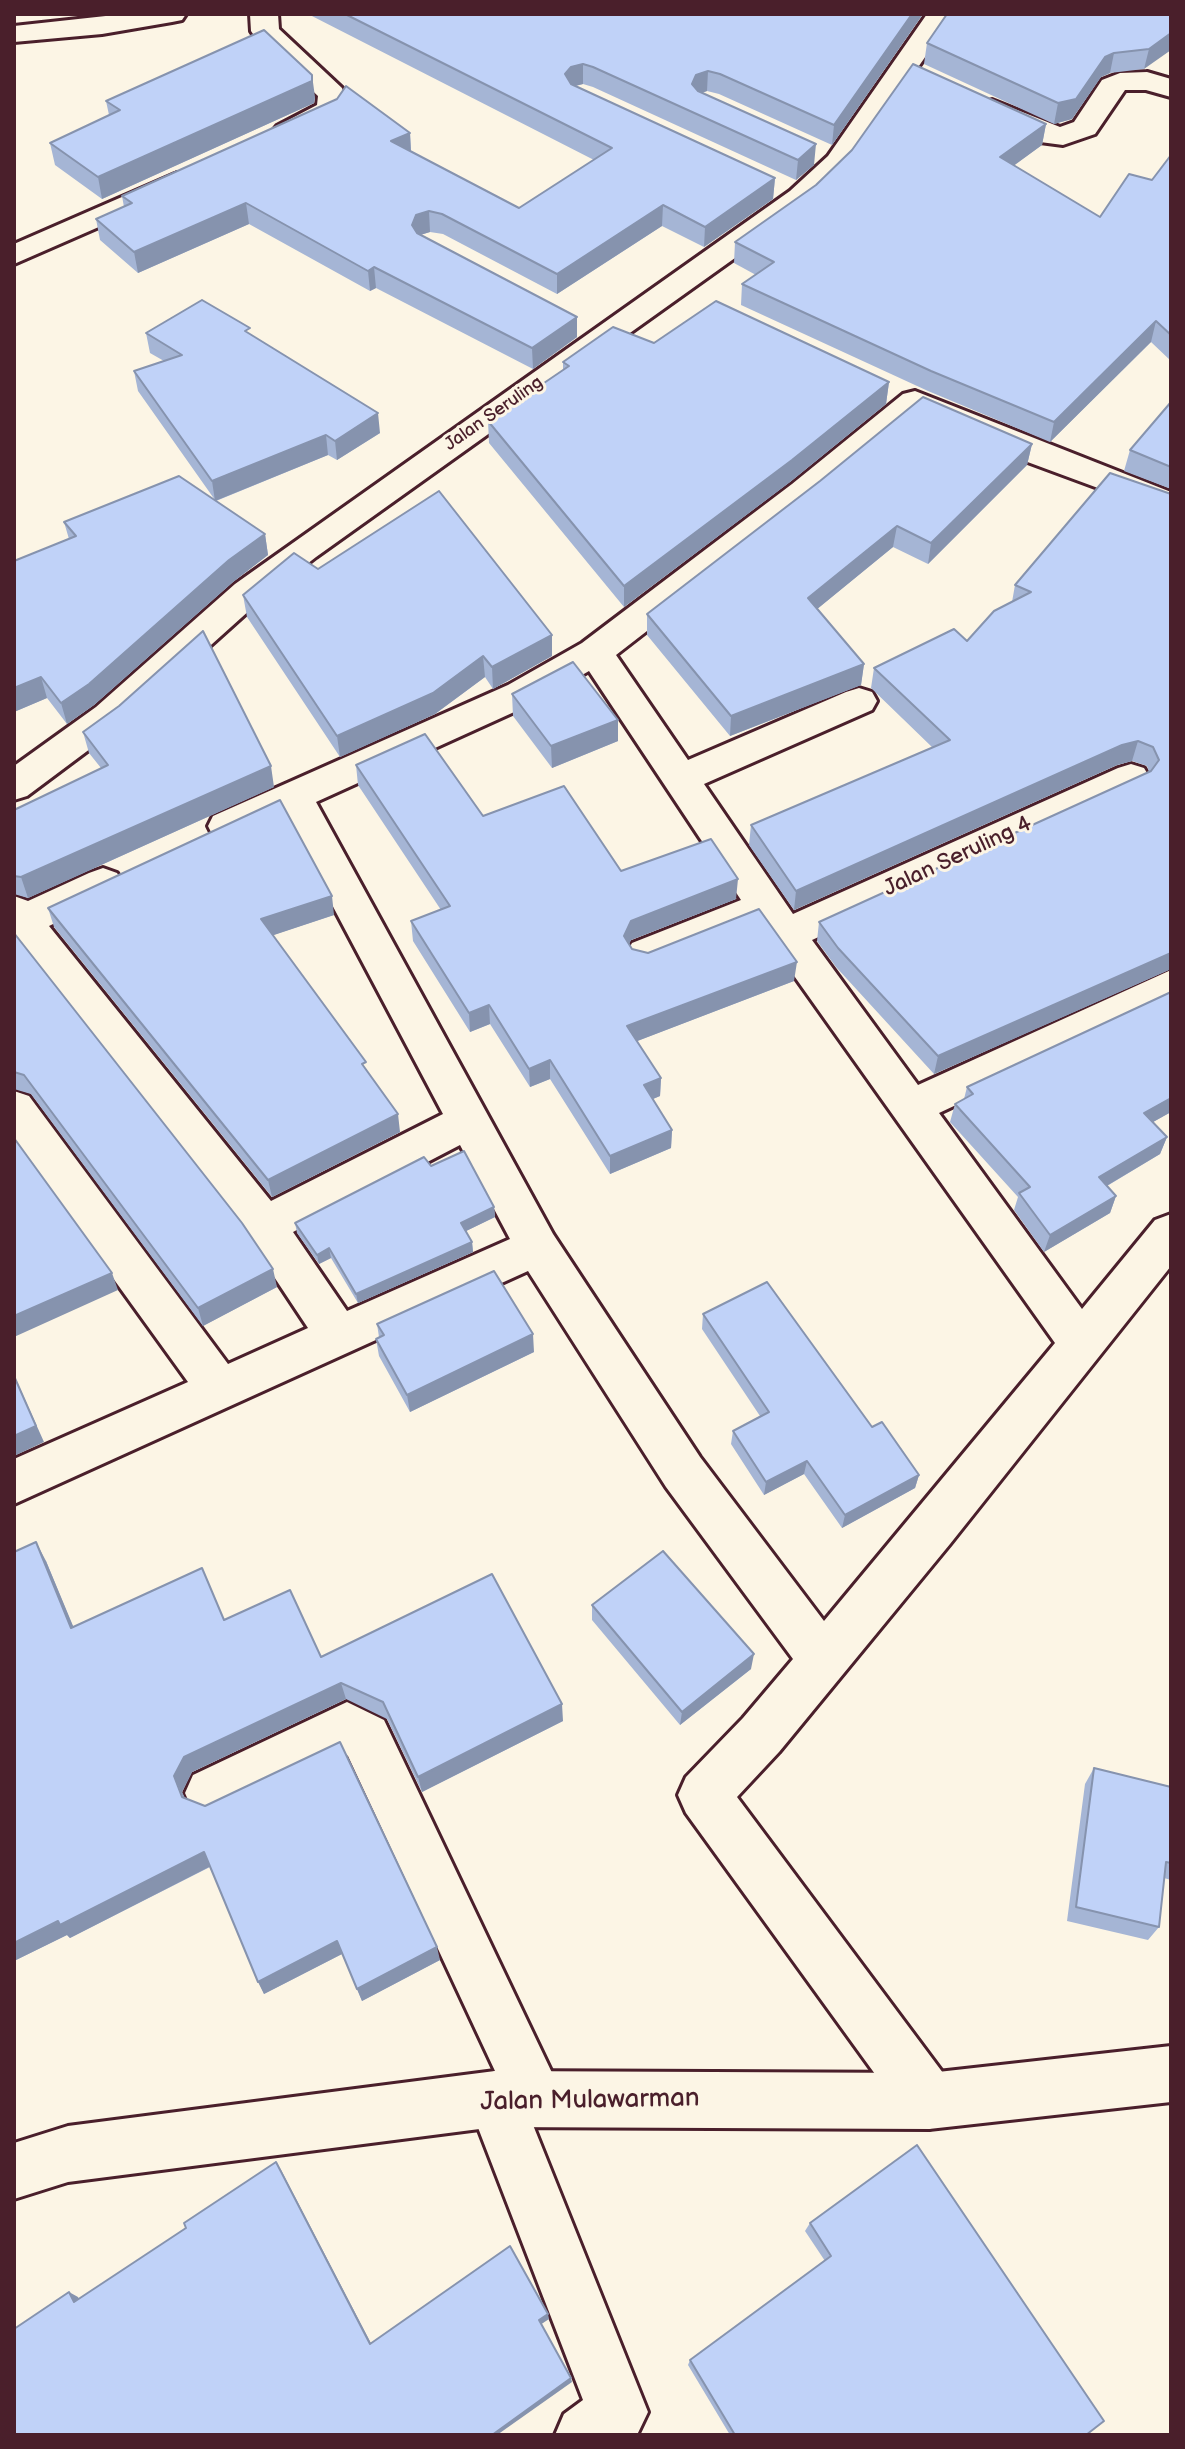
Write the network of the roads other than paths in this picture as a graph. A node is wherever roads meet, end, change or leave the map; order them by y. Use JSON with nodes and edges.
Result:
{"nodes":[{"id":1,"x":172,"y":14,"type":"edge"},
{"id":2,"x":264,"y":14,"type":"edge"},
{"id":3,"x":941,"y":14,"type":"edge"},
{"id":4,"x":14,"y":34,"type":"edge"},
{"id":5,"x":1171,"y":88,"type":"edge"},
{"id":6,"x":970,"y":98,"type":"edge"},
{"id":7,"x":261,"y":144,"type":"edge"},
{"id":8,"x":203,"y":170,"type":"edge"},
{"id":9,"x":14,"y":255,"type":"edge"},
{"id":10,"x":1171,"y":504,"type":"edge"},
{"id":11,"x":595,"y":652,"type":"junction"},
{"id":12,"x":859,"y":701,"type":"dead end"},
{"id":13,"x":1131,"y":778,"type":"edge"},
{"id":14,"x":681,"y":779,"type":"junction"},
{"id":15,"x":14,"y":786,"type":"edge"},
{"id":16,"x":293,"y":795,"type":"junction"},
{"id":17,"x":193,"y":842,"type":"edge"},
{"id":18,"x":136,"y":868,"type":"edge"},
{"id":19,"x":18,"y":916,"type":"edge"},
{"id":20,"x":776,"y":920,"type":"junction"},
{"id":21,"x":646,"y":954,"type":"edge"},
{"id":22,"x":1171,"y":986,"type":"edge"},
{"id":23,"x":14,"y":1108,"type":"edge"},
{"id":24,"x":909,"y":1108,"type":"junction"},
{"id":25,"x":469,"y":1121,"type":"junction"},
{"id":26,"x":265,"y":1226,"type":"junction"},
{"id":27,"x":1171,"y":1233,"type":"edge"},
{"id":28,"x":537,"y":1247,"type":"junction"},
{"id":29,"x":338,"y":1335,"type":"junction"},
{"id":30,"x":1081,"y":1343,"type":"junction"},
{"id":31,"x":219,"y":1388,"type":"junction"},
{"id":32,"x":14,"y":1482,"type":"edge"},
{"id":33,"x":823,"y":1659,"type":"junction"},
{"id":34,"x":211,"y":1793,"type":"dead end"},
{"id":35,"x":1171,"y":2074,"type":"edge"},
{"id":36,"x":515,"y":2098,"type":"junction"},
{"id":37,"x":929,"y":2101,"type":"junction"},
{"id":38,"x":14,"y":2171,"type":"edge"},
{"id":39,"x":585,"y":2435,"type":"edge"}],
"edges":[{"from":1,"to":4,"type":"street"},
{"from":2,"to":7,"type":"street"},
{"from":3,"to":15,"type":"street","name":"Jalan Seruling"},
{"from":5,"to":6,"type":"street"},
{"from":8,"to":9,"type":"street"},
{"from":10,"to":11,"type":"street"},
{"from":11,"to":14,"type":"street"},
{"from":11,"to":16,"type":"street"},
{"from":12,"to":14,"type":"street"},
{"from":13,"to":20,"type":"street","name":"Jalan Seruling 4"},
{"from":14,"to":20,"type":"street"},
{"from":16,"to":17,"type":"street"},
{"from":16,"to":25,"type":"street"},
{"from":18,"to":19,"type":"street"},
{"from":19,"to":26,"type":"street"},
{"from":20,"to":21,"type":"street","name":"Jalan Seruling 4"},
{"from":20,"to":24,"type":"street"},
{"from":22,"to":24,"type":"street"},
{"from":23,"to":31,"type":"street"},
{"from":24,"to":30,"type":"street"},
{"from":25,"to":26,"type":"street"},
{"from":25,"to":28,"type":"street"},
{"from":26,"to":29,"type":"street"},
{"from":27,"to":30,"type":"street"},
{"from":28,"to":29,"type":"street"},
{"from":28,"to":33,"type":"street"},
{"from":29,"to":31,"type":"street"},
{"from":30,"to":33,"type":"street"},
{"from":31,"to":32,"type":"street"},
{"from":33,"to":37,"type":"street"},
{"from":34,"to":36,"type":"street"},
{"from":35,"to":37,"type":"street","name":"Jalan Mulawarman"},
{"from":36,"to":37,"type":"street","name":"Jalan Mulawarman"},
{"from":36,"to":38,"type":"street","name":"Jalan Mulawarman"},
{"from":36,"to":39,"type":"street"}]}
